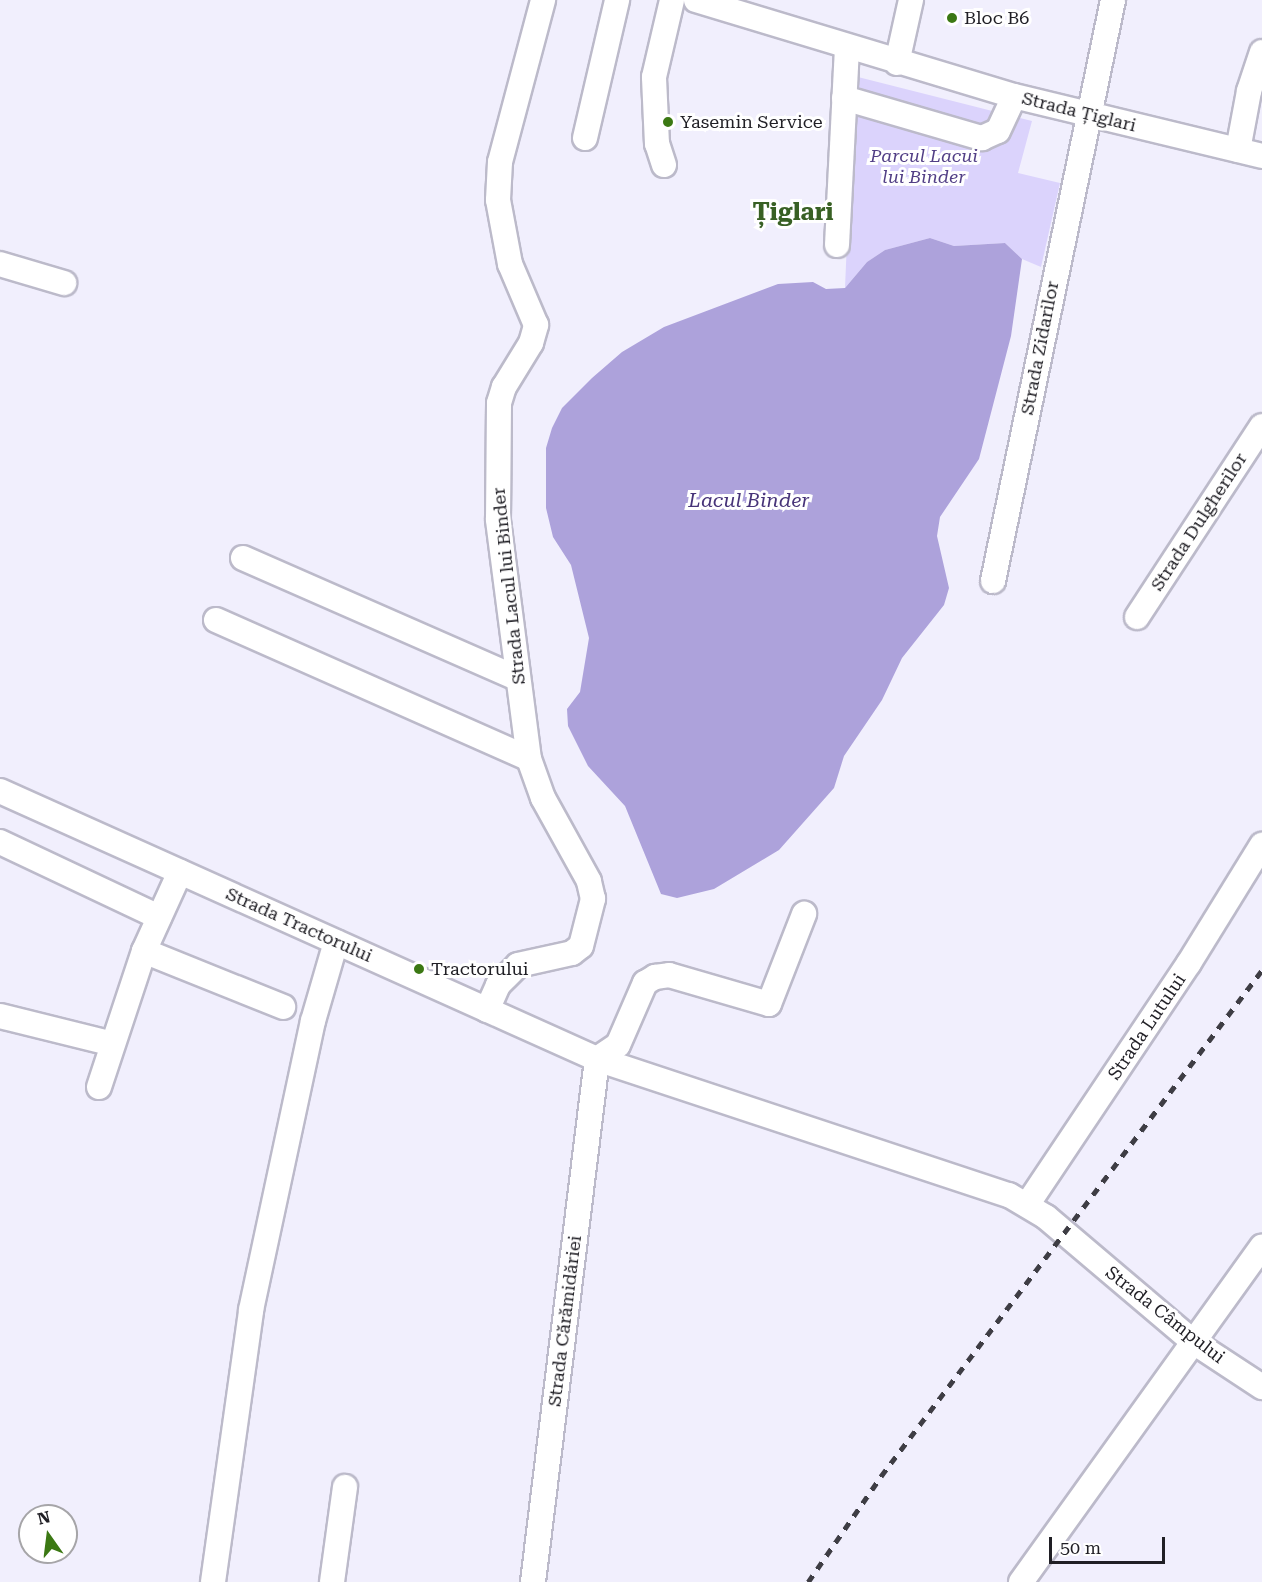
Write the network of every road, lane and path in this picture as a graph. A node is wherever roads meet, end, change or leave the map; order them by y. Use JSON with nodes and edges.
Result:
{"nodes":[{"id":1,"x":543,"y":0,"type":"edge"},
{"id":2,"x":617,"y":0,"type":"edge"},
{"id":3,"x":672,"y":0,"type":"edge"},
{"id":4,"x":696,"y":0,"type":"edge"},
{"id":5,"x":911,"y":0,"type":"edge"},
{"id":6,"x":1113,"y":0,"type":"edge"},
{"id":7,"x":847,"y":48,"type":"junction"},
{"id":8,"x":1262,"y":52,"type":"edge"},
{"id":9,"x":897,"y":63,"type":"junction"},
{"id":10,"x":1014,"y":96,"type":"junction"},
{"id":11,"x":844,"y":98,"type":"junction"},
{"id":12,"x":1088,"y":115,"type":"junction"},
{"id":13,"x":585,"y":138,"type":"dead end"},
{"id":14,"x":1238,"y":150,"type":"junction"},
{"id":15,"x":1262,"y":156,"type":"edge"},
{"id":16,"x":663,"y":165,"type":"dead end"},
{"id":17,"x":837,"y":245,"type":"dead end"},
{"id":18,"x":0,"y":264,"type":"edge"},
{"id":19,"x":64,"y":283,"type":"dead end"},
{"id":20,"x":1262,"y":426,"type":"edge"},
{"id":21,"x":243,"y":558,"type":"dead end"},
{"id":22,"x":993,"y":581,"type":"dead end"},
{"id":23,"x":1137,"y":617,"type":"dead end"},
{"id":24,"x":216,"y":620,"type":"dead end"},
{"id":25,"x":518,"y":679,"type":"junction"},
{"id":26,"x":529,"y":759,"type":"junction"},
{"id":27,"x":0,"y":791,"type":"edge"},
{"id":28,"x":1,"y":844,"type":"edge"},
{"id":29,"x":1262,"y":845,"type":"edge"},
{"id":30,"x":180,"y":872,"type":"junction"},
{"id":31,"x":804,"y":914,"type":"dead end"},
{"id":32,"x":159,"y":917,"type":"junction"},
{"id":33,"x":336,"y":942,"type":"junction"},
{"id":34,"x":144,"y":951,"type":"junction"},
{"id":35,"x":283,"y":1007,"type":"dead end"},
{"id":36,"x":487,"y":1010,"type":"junction"},
{"id":37,"x":0,"y":1016,"type":"edge"},
{"id":38,"x":113,"y":1044,"type":"junction"},
{"id":39,"x":597,"y":1059,"type":"junction"},
{"id":40,"x":99,"y":1087,"type":"dead end"},
{"id":41,"x":1027,"y":1205,"type":"junction"},
{"id":42,"x":1262,"y":1247,"type":"edge"},
{"id":43,"x":1192,"y":1341,"type":"junction"},
{"id":44,"x":1262,"y":1387,"type":"edge"},
{"id":45,"x":345,"y":1487,"type":"dead end"},
{"id":46,"x":213,"y":1582,"type":"edge"},
{"id":47,"x":332,"y":1582,"type":"edge"},
{"id":48,"x":533,"y":1582,"type":"edge"},
{"id":49,"x":1022,"y":1582,"type":"edge"}],
"edges":[{"from":1,"to":25,"type":"street","name":"Strada Lacul lui Binder"},
{"from":2,"to":13,"type":"street"},
{"from":3,"to":16,"type":"street"},
{"from":4,"to":7,"type":"street","name":"Strada Țiglari"},
{"from":5,"to":9,"type":"street"},
{"from":6,"to":12,"type":"street","name":"Strada Zidarilor"},
{"from":7,"to":9,"type":"street","name":"Strada Țiglari"},
{"from":7,"to":11,"type":"street"},
{"from":8,"to":14,"type":"street"},
{"from":9,"to":10,"type":"street","name":"Strada Țiglari"},
{"from":10,"to":11,"type":"street"},
{"from":10,"to":12,"type":"street","name":"Strada Țiglari"},
{"from":11,"to":17,"type":"street"},
{"from":12,"to":14,"type":"street","name":"Strada Țiglari"},
{"from":12,"to":22,"type":"street","name":"Strada Zidarilor"},
{"from":14,"to":15,"type":"street","name":"Strada Țiglari"},
{"from":18,"to":19,"type":"street"},
{"from":20,"to":23,"type":"street","name":"Strada Dulgherilor"},
{"from":21,"to":25,"type":"street"},
{"from":24,"to":26,"type":"street"},
{"from":25,"to":26,"type":"street","name":"Strada Lacul lui Binder"},
{"from":26,"to":36,"type":"street","name":"Strada Lacul lui Binder"},
{"from":27,"to":30,"type":"street","name":"Strada Tractorului"},
{"from":28,"to":32,"type":"street"},
{"from":29,"to":41,"type":"street","name":"Strada Lutului"},
{"from":30,"to":32,"type":"street"},
{"from":30,"to":33,"type":"street","name":"Strada Tractorului"},
{"from":31,"to":39,"type":"street"},
{"from":32,"to":34,"type":"street"},
{"from":33,"to":36,"type":"street","name":"Strada Tractorului"},
{"from":33,"to":46,"type":"street"},
{"from":34,"to":35,"type":"street"},
{"from":34,"to":38,"type":"street"},
{"from":36,"to":39,"type":"street","name":"Strada Tractorului"},
{"from":37,"to":38,"type":"street"},
{"from":38,"to":40,"type":"street"},
{"from":39,"to":41,"type":"street","name":"Strada Tractorului"},
{"from":39,"to":48,"type":"street","name":"Strada Cărămidăriei"},
{"from":41,"to":43,"type":"street","name":"Strada Câmpului"},
{"from":42,"to":43,"type":"street"},
{"from":43,"to":44,"type":"street","name":"Strada Câmpului"},
{"from":43,"to":49,"type":"street"},
{"from":45,"to":47,"type":"street"}]}
